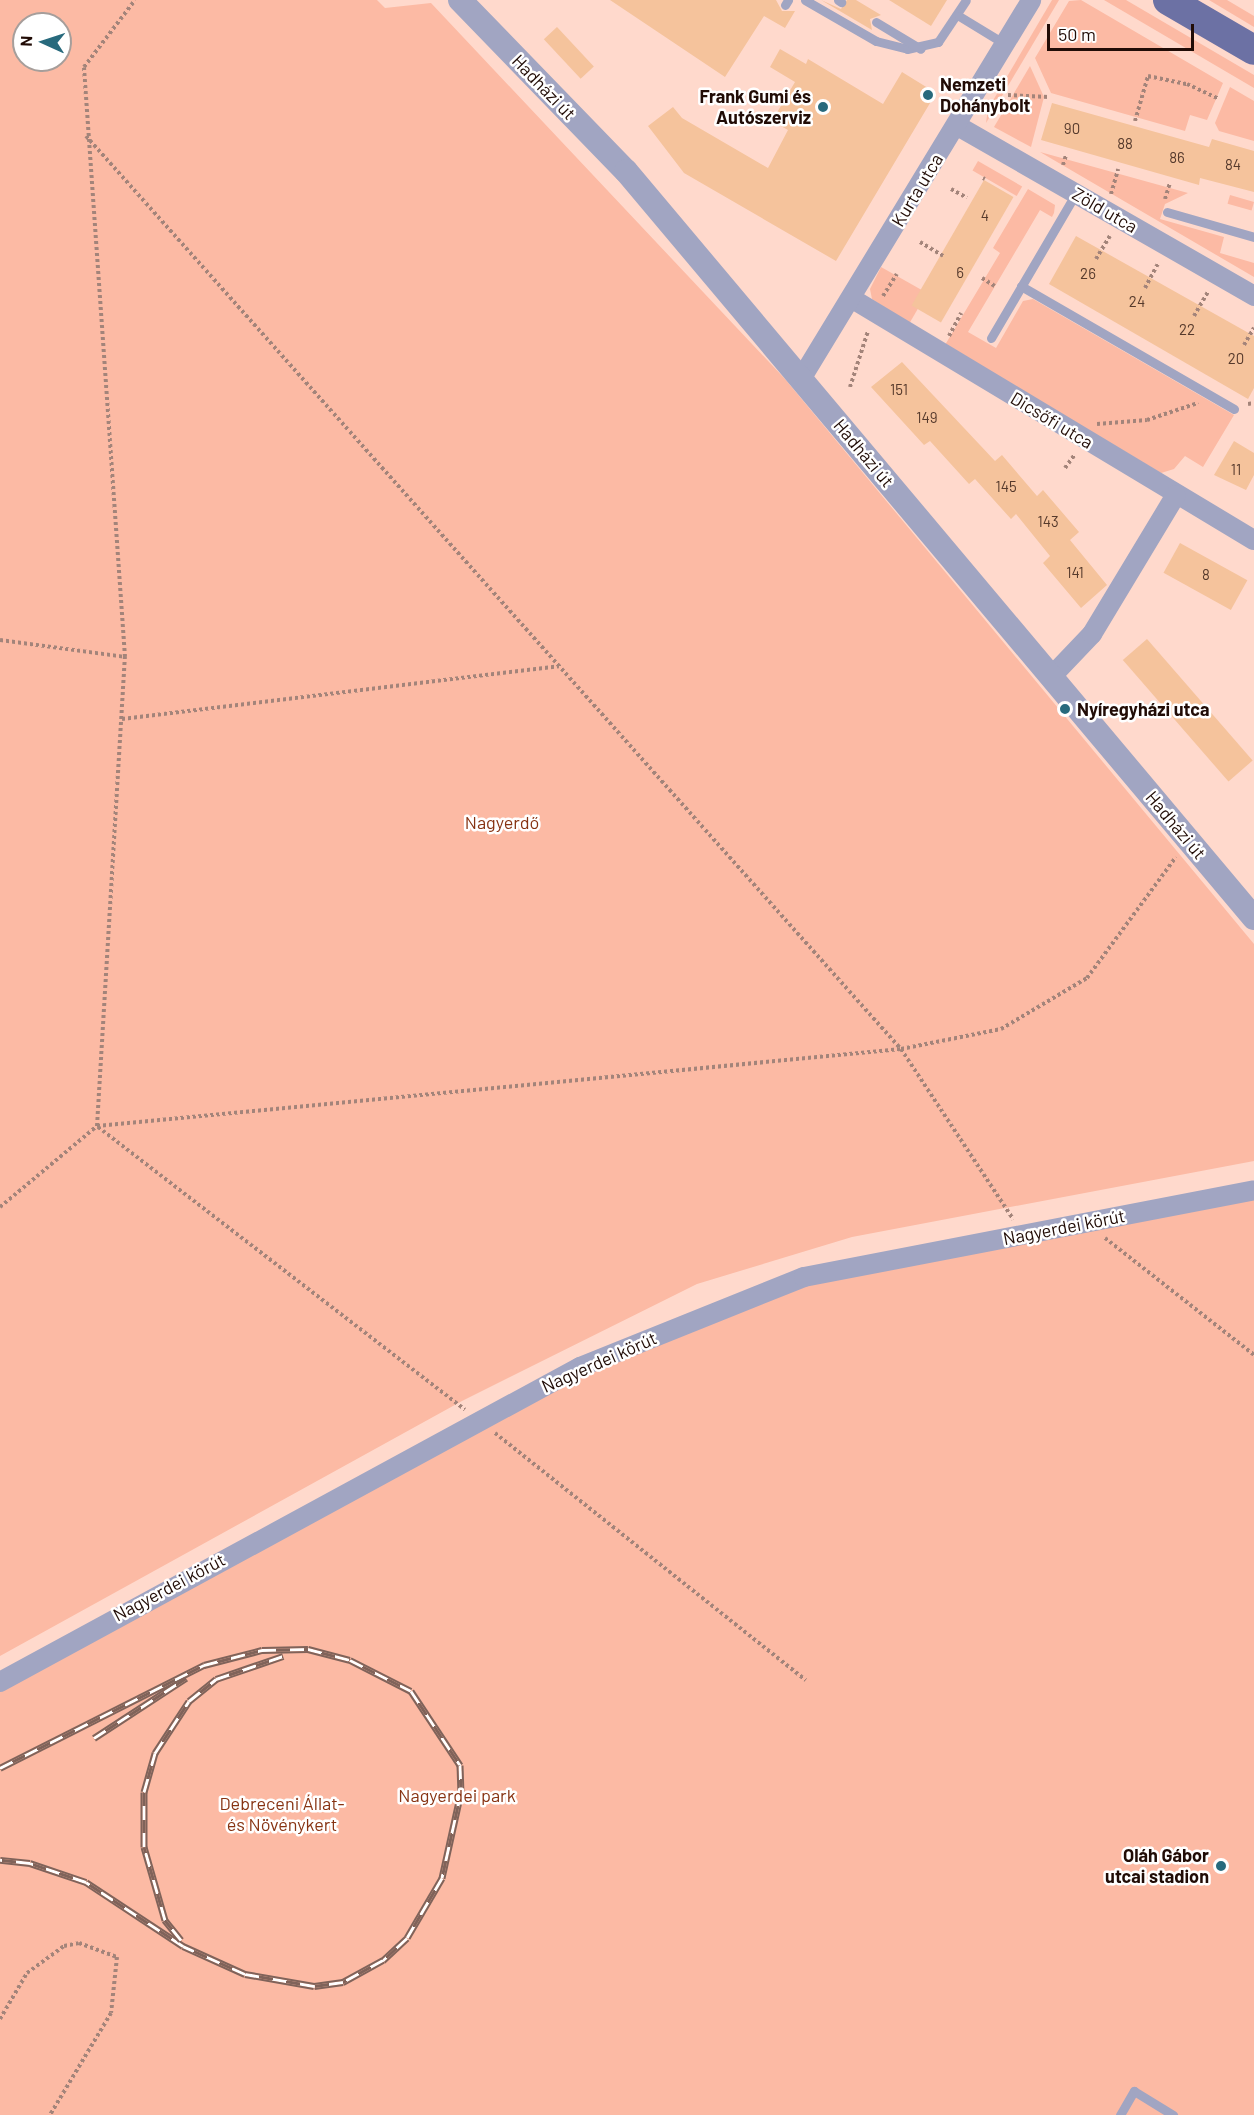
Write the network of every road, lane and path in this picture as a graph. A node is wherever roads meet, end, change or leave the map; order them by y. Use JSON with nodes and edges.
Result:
{"nodes":[{"id":1,"x":135,"y":0,"type":"edge"},
{"id":2,"x":460,"y":0,"type":"edge"},
{"id":3,"x":805,"y":0,"type":"edge"},
{"id":4,"x":966,"y":0,"type":"edge"},
{"id":5,"x":1031,"y":0,"type":"edge"},
{"id":6,"x":1168,"y":0,"type":"edge"},
{"id":7,"x":959,"y":16,"type":"junction"},
{"id":8,"x":876,"y":22,"type":"dead end"},
{"id":9,"x":1005,"y":44,"type":"junction"},
{"id":10,"x":921,"y":48,"type":"junction"},
{"id":11,"x":1254,"y":50,"type":"edge"},
{"id":12,"x":1008,"y":95,"type":"dead end"},
{"id":13,"x":1049,"y":97,"type":"dead end"},
{"id":14,"x":1219,"y":99,"type":"dead end"},
{"id":15,"x":1135,"y":121,"type":"dead end"},
{"id":16,"x":957,"y":125,"type":"junction"},
{"id":17,"x":86,"y":136,"type":"junction"},
{"id":18,"x":1118,"y":169,"type":"dead end"},
{"id":19,"x":951,"y":189,"type":"dead end"},
{"id":20,"x":1076,"y":193,"type":"junction"},
{"id":21,"x":967,"y":198,"type":"dead end"},
{"id":22,"x":1110,"y":198,"type":"dead end"},
{"id":23,"x":1167,"y":212,"type":"dead end"},
{"id":24,"x":1110,"y":236,"type":"dead end"},
{"id":25,"x":1254,"y":237,"type":"edge"},
{"id":26,"x":920,"y":242,"type":"dead end"},
{"id":27,"x":943,"y":256,"type":"dead end"},
{"id":28,"x":1096,"y":259,"type":"dead end"},
{"id":29,"x":1158,"y":264,"type":"dead end"},
{"id":30,"x":982,"y":278,"type":"dead end"},
{"id":31,"x":995,"y":286,"type":"dead end"},
{"id":32,"x":1021,"y":286,"type":"junction"},
{"id":33,"x":1145,"y":288,"type":"dead end"},
{"id":34,"x":1208,"y":292,"type":"dead end"},
{"id":35,"x":1254,"y":296,"type":"edge"},
{"id":36,"x":851,"y":298,"type":"junction"},
{"id":37,"x":1194,"y":316,"type":"dead end"},
{"id":38,"x":1254,"y":328,"type":"edge"},
{"id":39,"x":991,"y":338,"type":"dead end"},
{"id":40,"x":1244,"y":345,"type":"dead end"},
{"id":41,"x":801,"y":379,"type":"junction"},
{"id":42,"x":1205,"y":393,"type":"junction"},
{"id":43,"x":1254,"y":403,"type":"edge"},
{"id":44,"x":1248,"y":404,"type":"dead end"},
{"id":45,"x":1234,"y":409,"type":"dead end"},
{"id":46,"x":1085,"y":441,"type":"junction"},
{"id":47,"x":1065,"y":468,"type":"dead end"},
{"id":48,"x":1176,"y":495,"type":"junction"},
{"id":49,"x":1254,"y":540,"type":"edge"},
{"id":50,"x":0,"y":640,"type":"edge"},
{"id":51,"x":125,"y":657,"type":"junction"},
{"id":52,"x":559,"y":666,"type":"junction"},
{"id":53,"x":1052,"y":676,"type":"junction"},
{"id":54,"x":122,"y":718,"type":"junction"},
{"id":55,"x":1188,"y":841,"type":"junction"},
{"id":56,"x":1254,"y":918,"type":"edge"},
{"id":57,"x":901,"y":1049,"type":"junction"},
{"id":58,"x":97,"y":1126,"type":"junction"},
{"id":59,"x":1254,"y":1190,"type":"edge"},
{"id":60,"x":0,"y":1207,"type":"edge"},
{"id":61,"x":1085,"y":1223,"type":"junction"},
{"id":62,"x":1023,"y":1235,"type":"junction"},
{"id":63,"x":1254,"y":1355,"type":"edge"},
{"id":64,"x":480,"y":1421,"type":"junction"},
{"id":65,"x":806,"y":1680,"type":"dead end"},
{"id":66,"x":0,"y":1682,"type":"edge"},
{"id":67,"x":0,"y":2019,"type":"edge"},
{"id":68,"x":50,"y":2115,"type":"edge"},
{"id":69,"x":1120,"y":2115,"type":"edge"},
{"id":70,"x":1173,"y":2115,"type":"edge"}],
"edges":[{"from":1,"to":17,"type":"path"},
{"from":2,"to":41,"type":"street","name":"Hadházi út"},
{"from":3,"to":10,"type":"lane"},
{"from":4,"to":7,"type":"lane"},
{"from":5,"to":9,"type":"street","name":"Kurta utca"},
{"from":6,"to":11,"type":"main road"},
{"from":7,"to":9,"type":"lane"},
{"from":7,"to":10,"type":"lane"},
{"from":8,"to":10,"type":"lane"},
{"from":9,"to":16,"type":"street","name":"Kurta utca"},
{"from":12,"to":13,"type":"path"},
{"from":14,"to":15,"type":"path"},
{"from":16,"to":20,"type":"street","name":"Zöld utca"},
{"from":16,"to":36,"type":"street","name":"Kurta utca"},
{"from":17,"to":51,"type":"path"},
{"from":17,"to":52,"type":"path"},
{"from":18,"to":22,"type":"path"},
{"from":19,"to":21,"type":"path"},
{"from":20,"to":32,"type":"lane"},
{"from":20,"to":35,"type":"street","name":"Zöld utca"},
{"from":23,"to":25,"type":"lane"},
{"from":24,"to":28,"type":"path"},
{"from":26,"to":27,"type":"path"},
{"from":29,"to":33,"type":"path"},
{"from":30,"to":31,"type":"path"},
{"from":32,"to":39,"type":"lane"},
{"from":32,"to":42,"type":"lane"},
{"from":34,"to":37,"type":"path"},
{"from":36,"to":41,"type":"street","name":"Kurta utca"},
{"from":36,"to":46,"type":"street","name":"Dicsőfi utca"},
{"from":38,"to":40,"type":"path"},
{"from":41,"to":53,"type":"street","name":"Hadházi út"},
{"from":42,"to":45,"type":"lane"},
{"from":42,"to":46,"type":"path"},
{"from":43,"to":44,"type":"path"},
{"from":46,"to":47,"type":"path"},
{"from":46,"to":48,"type":"street","name":"Dicsőfi utca"},
{"from":48,"to":49,"type":"street","name":"Dicsőfi utca"},
{"from":48,"to":53,"type":"street"},
{"from":50,"to":51,"type":"path"},
{"from":51,"to":54,"type":"path"},
{"from":52,"to":54,"type":"path"},
{"from":52,"to":57,"type":"path"},
{"from":53,"to":55,"type":"street","name":"Hadházi út"},
{"from":54,"to":58,"type":"path"},
{"from":55,"to":56,"type":"street","name":"Hadházi út"},
{"from":55,"to":57,"type":"path"},
{"from":57,"to":58,"type":"path"},
{"from":57,"to":62,"type":"path"},
{"from":58,"to":60,"type":"path"},
{"from":58,"to":64,"type":"path"},
{"from":59,"to":61,"type":"street","name":"Nagyerdei körút"},
{"from":61,"to":62,"type":"street","name":"Nagyerdei körút"},
{"from":61,"to":63,"type":"path"},
{"from":62,"to":64,"type":"street","name":"Nagyerdei körút"},
{"from":64,"to":65,"type":"path"},
{"from":64,"to":66,"type":"street","name":"Nagyerdei körút"},
{"from":67,"to":68,"type":"path"},
{"from":69,"to":70,"type":"lane"}]}
